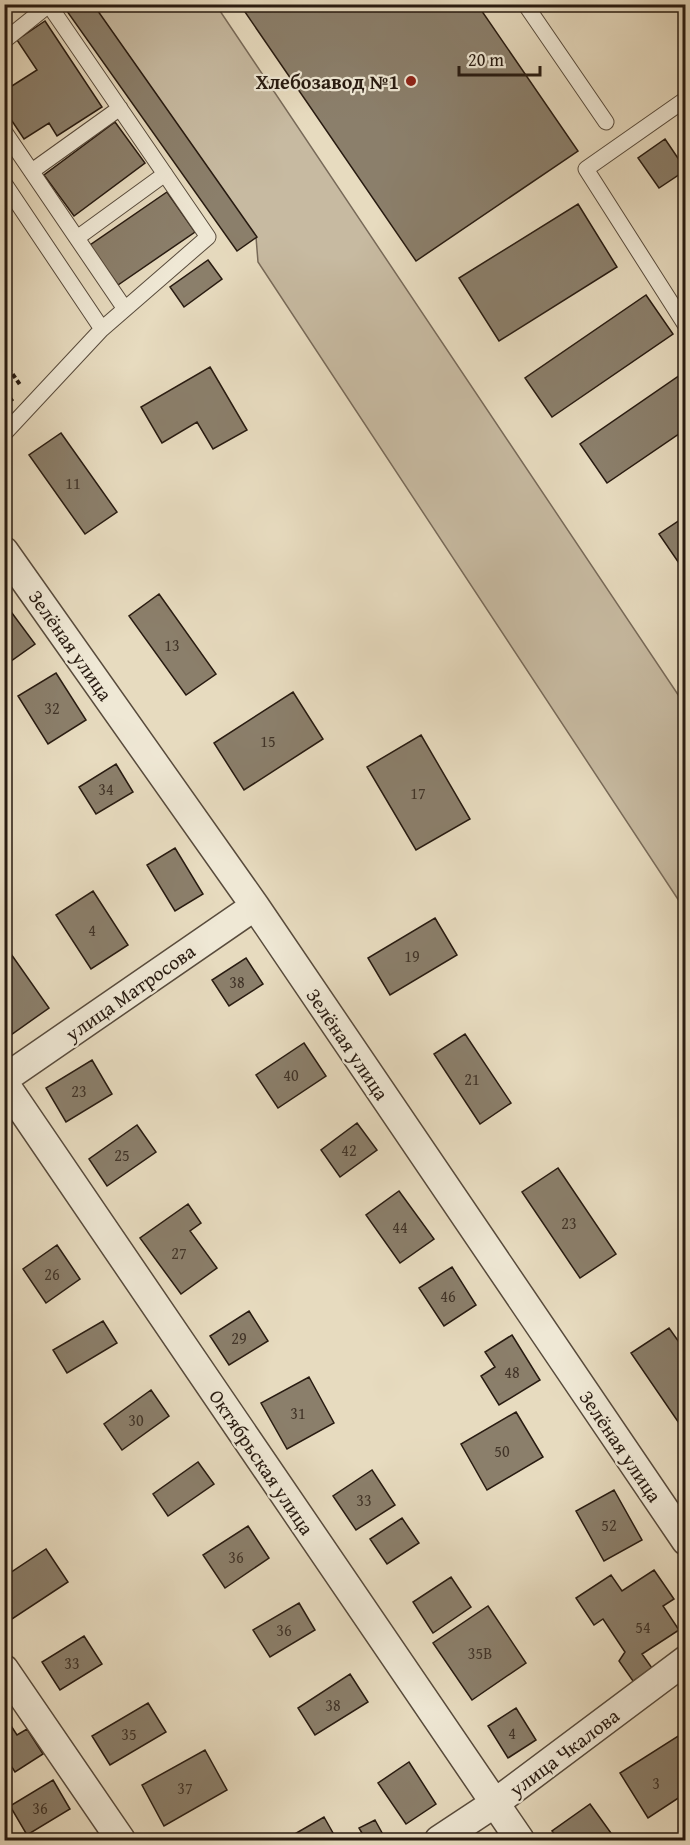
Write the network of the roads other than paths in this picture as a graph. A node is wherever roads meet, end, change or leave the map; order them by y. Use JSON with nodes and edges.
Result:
{"nodes":[{"id":1,"x":525,"y":4,"type":"edge"},
{"id":2,"x":50,"y":5,"type":"edge"},
{"id":3,"x":4,"y":41,"type":"edge"},
{"id":4,"x":686,"y":99,"type":"edge"},
{"id":5,"x":120,"y":108,"type":"junction"},
{"id":6,"x":606,"y":122,"type":"dead end"},
{"id":7,"x":4,"y":131,"type":"edge"},
{"id":8,"x":32,"y":171,"type":"junction"},
{"id":9,"x":165,"y":174,"type":"junction"},
{"id":10,"x":4,"y":183,"type":"edge"},
{"id":11,"x":77,"y":238,"type":"junction"},
{"id":12,"x":125,"y":309,"type":"junction"},
{"id":13,"x":686,"y":326,"type":"edge"},
{"id":14,"x":102,"y":329,"type":"junction"},
{"id":15,"x":4,"y":434,"type":"edge"},
{"id":16,"x":4,"y":551,"type":"edge"},
{"id":17,"x":255,"y":906,"type":"junction"},
{"id":18,"x":4,"y":1079,"type":"edge"},
{"id":19,"x":4,"y":1083,"type":"edge"},
{"id":20,"x":686,"y":1541,"type":"edge"},
{"id":21,"x":686,"y":1660,"type":"edge"},
{"id":22,"x":4,"y":1669,"type":"edge"},
{"id":23,"x":495,"y":1803,"type":"junction"},
{"id":24,"x":121,"y":1840,"type":"edge"},
{"id":25,"x":440,"y":1840,"type":"edge"},
{"id":26,"x":520,"y":1840,"type":"edge"}],
"edges":[{"from":1,"to":6,"type":"lane"},
{"from":2,"to":3,"type":"lane"},
{"from":2,"to":5,"type":"lane"},
{"from":4,"to":13,"type":"lane"},
{"from":5,"to":8,"type":"lane"},
{"from":5,"to":9,"type":"lane"},
{"from":7,"to":8,"type":"lane"},
{"from":8,"to":11,"type":"lane"},
{"from":9,"to":11,"type":"lane"},
{"from":9,"to":12,"type":"lane"},
{"from":10,"to":14,"type":"lane"},
{"from":11,"to":12,"type":"lane"},
{"from":12,"to":14,"type":"lane"},
{"from":14,"to":15,"type":"lane"},
{"from":16,"to":17,"type":"street","name":"Зелёная улица"},
{"from":17,"to":18,"type":"street","name":"улица Матросова"},
{"from":17,"to":20,"type":"street","name":"Зелёная улица"},
{"from":19,"to":23,"type":"street","name":"Октябрьская улица"},
{"from":21,"to":23,"type":"street","name":"улица Чкалова"},
{"from":22,"to":24,"type":"street"},
{"from":23,"to":25,"type":"street","name":"улица Чкалова"},
{"from":23,"to":26,"type":"street","name":"Октябрьская улица"}]}
